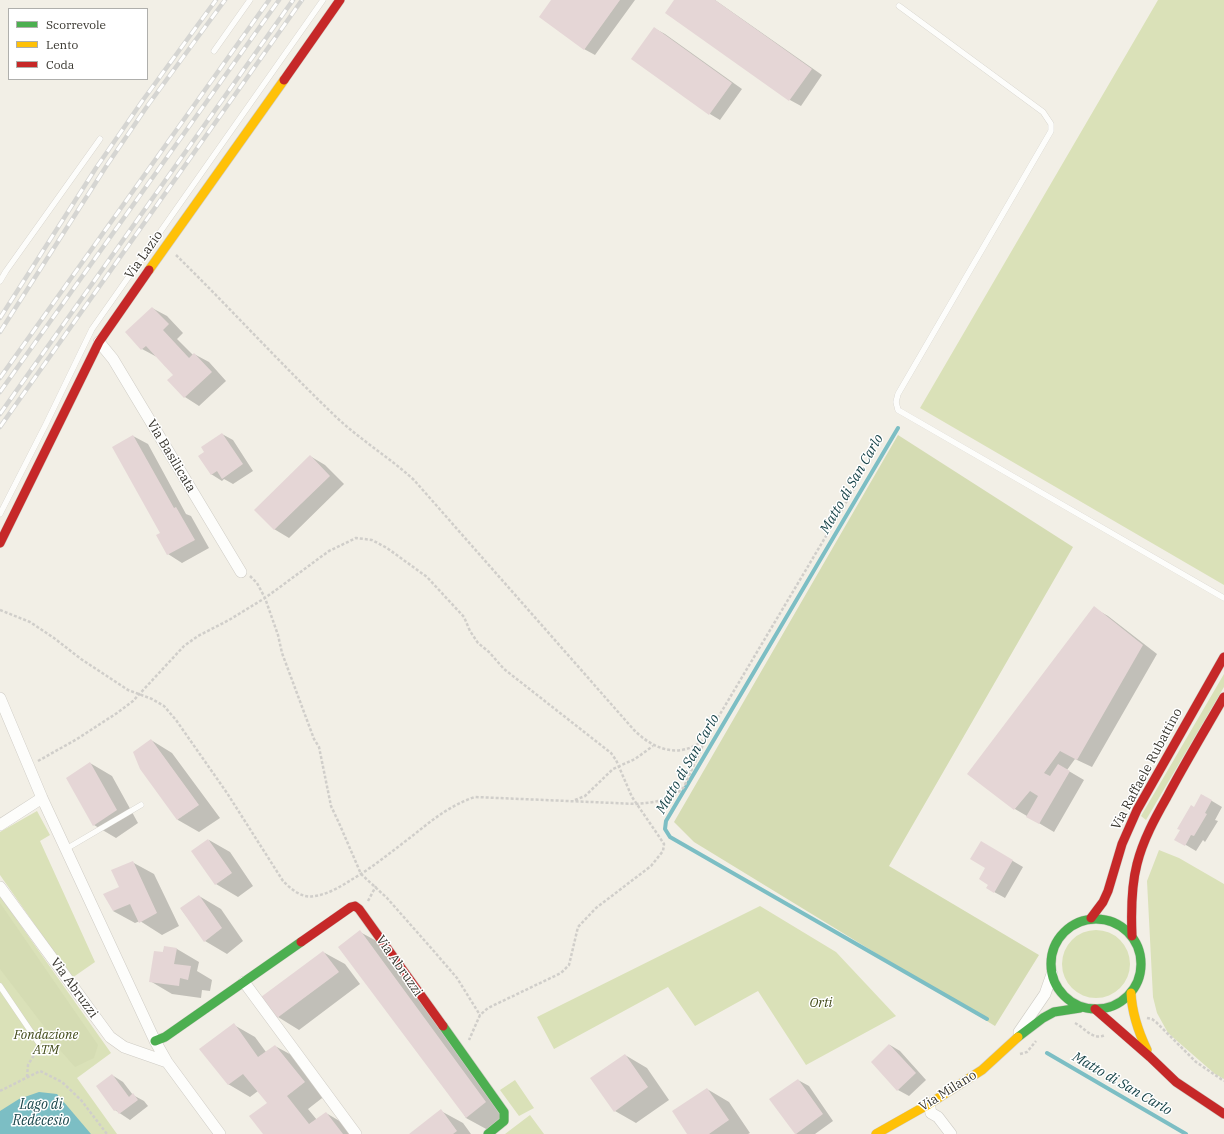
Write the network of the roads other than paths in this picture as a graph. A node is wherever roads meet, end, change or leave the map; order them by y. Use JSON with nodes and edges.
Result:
{"nodes":[{"id":1,"x":250,"y":0,"type":"edge"},
{"id":2,"x":323,"y":0,"type":"edge"},
{"id":3,"x":340,"y":0,"type":"edge"},
{"id":4,"x":899,"y":6,"type":"dead end"},
{"id":5,"x":214,"y":51,"type":"dead end"},
{"id":6,"x":100,"y":139,"type":"dead end"},
{"id":7,"x":0,"y":281,"type":"edge"},
{"id":8,"x":99,"y":342,"type":"junction"},
{"id":9,"x":0,"y":514,"type":"edge"},
{"id":10,"x":0,"y":543,"type":"edge"},
{"id":11,"x":241,"y":572,"type":"road end"},
{"id":12,"x":1224,"y":598,"type":"edge"},
{"id":13,"x":1224,"y":657,"type":"edge"},
{"id":14,"x":1224,"y":697,"type":"edge"},
{"id":15,"x":0,"y":698,"type":"edge"},
{"id":16,"x":42,"y":798,"type":"junction"},
{"id":17,"x":141,"y":805,"type":"dead end"},
{"id":18,"x":0,"y":825,"type":"edge"},
{"id":19,"x":66,"y":849,"type":"junction"},
{"id":20,"x":0,"y":887,"type":"edge"},
{"id":21,"x":1091,"y":918,"type":"junction"},
{"id":22,"x":1132,"y":936,"type":"junction"},
{"id":23,"x":1052,"y":974,"type":"junction"},
{"id":24,"x":244,"y":982,"type":"junction"},
{"id":25,"x":0,"y":986,"type":"edge"},
{"id":26,"x":1131,"y":993,"type":"junction"},
{"id":27,"x":1080,"y":1008,"type":"junction"},
{"id":28,"x":1095,"y":1009,"type":"junction"},
{"id":29,"x":1014,"y":1040,"type":"junction"},
{"id":30,"x":155,"y":1041,"type":"junction"},
{"id":31,"x":38,"y":1042,"type":"road end"},
{"id":32,"x":1150,"y":1057,"type":"junction"},
{"id":33,"x":167,"y":1062,"type":"junction"},
{"id":34,"x":929,"y":1104,"type":"junction"},
{"id":35,"x":1224,"y":1114,"type":"edge"},
{"id":36,"x":220,"y":1134,"type":"edge"},
{"id":37,"x":356,"y":1134,"type":"edge"},
{"id":38,"x":488,"y":1134,"type":"edge"},
{"id":39,"x":876,"y":1134,"type":"edge"},
{"id":40,"x":951,"y":1134,"type":"edge"}],
"edges":[{"from":1,"to":5,"type":"lane"},
{"from":2,"to":9,"type":"lane"},
{"from":3,"to":8,"type":"street","name":"Via Lazio"},
{"from":4,"to":12,"type":"lane"},
{"from":6,"to":7,"type":"lane"},
{"from":8,"to":10,"type":"street","name":"Via Lazio"},
{"from":8,"to":11,"type":"street","name":"Via Basilicata"},
{"from":13,"to":21,"type":"street","name":"Via Raffaele Rubattino"},
{"from":14,"to":22,"type":"street"},
{"from":15,"to":16,"type":"street"},
{"from":16,"to":18,"type":"street"},
{"from":16,"to":19,"type":"street"},
{"from":17,"to":19,"type":"lane"},
{"from":19,"to":30,"type":"street"},
{"from":20,"to":33,"type":"street","name":"Via Abruzzi"},
{"from":21,"to":22,"type":"street"},
{"from":21,"to":23,"type":"street"},
{"from":22,"to":26,"type":"street"},
{"from":23,"to":27,"type":"street"},
{"from":23,"to":29,"type":"street","name":"Via Milano"},
{"from":24,"to":30,"type":"street","name":"Via Abruzzi"},
{"from":24,"to":37,"type":"street"},
{"from":24,"to":38,"type":"street","name":"Via Abruzzi"},
{"from":25,"to":31,"type":"lane"},
{"from":26,"to":28,"type":"street"},
{"from":26,"to":32,"type":"street"},
{"from":27,"to":28,"type":"street"},
{"from":27,"to":29,"type":"street","name":"Via Milano"},
{"from":28,"to":32,"type":"street"},
{"from":29,"to":34,"type":"street","name":"Via Milano"},
{"from":30,"to":33,"type":"street"},
{"from":32,"to":35,"type":"street"},
{"from":33,"to":36,"type":"street"},
{"from":34,"to":39,"type":"street","name":"Via Milano"},
{"from":34,"to":40,"type":"street"}]}
